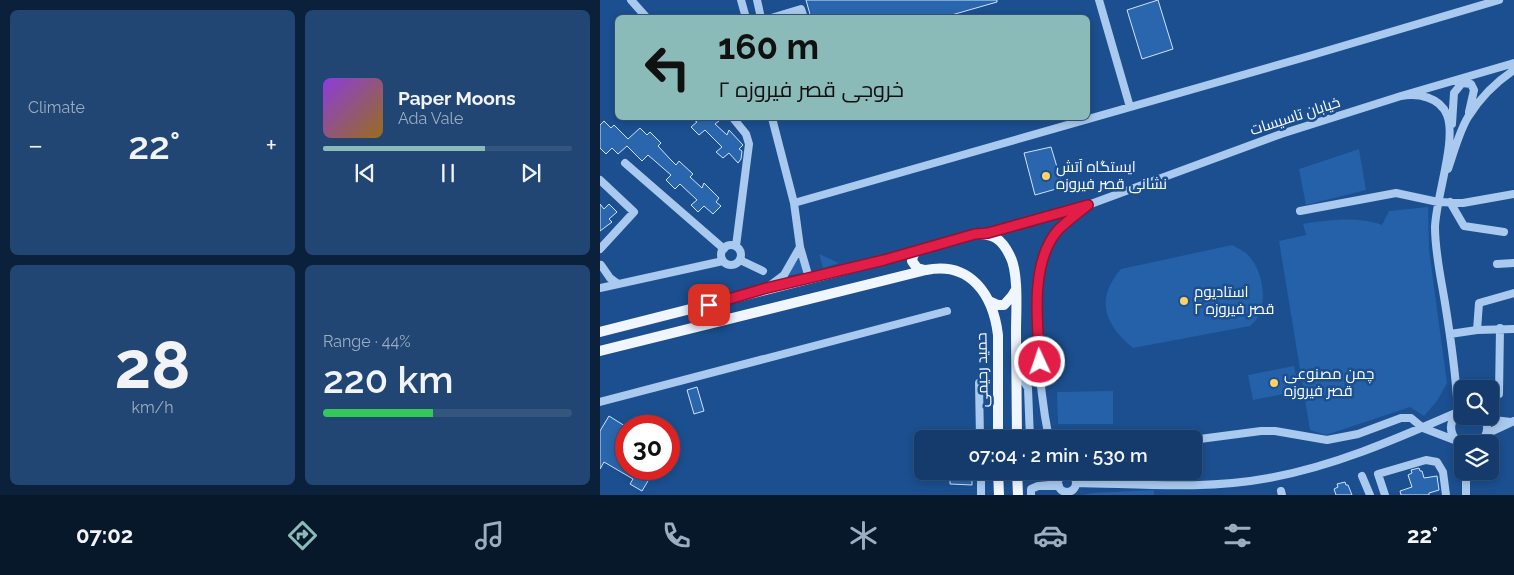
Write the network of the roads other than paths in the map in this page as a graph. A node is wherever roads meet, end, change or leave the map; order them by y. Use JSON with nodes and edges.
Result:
{"nodes":[{"id":1,"x":632,"y":0,"type":"edge"},
{"id":2,"x":741,"y":0,"type":"edge"},
{"id":3,"x":757,"y":0,"type":"edge"},
{"id":4,"x":1099,"y":0,"type":"edge"},
{"id":5,"x":1499,"y":0,"type":"edge"},
{"id":6,"x":644,"y":15,"type":"edge"},
{"id":7,"x":745,"y":15,"type":"edge"},
{"id":8,"x":761,"y":15,"type":"edge"},
{"id":9,"x":781,"y":15,"type":"edge"},
{"id":10,"x":803,"y":15,"type":"edge"},
{"id":11,"x":1514,"y":63,"type":"edge"},
{"id":12,"x":1514,"y":70,"type":"edge"},
{"id":13,"x":1402,"y":96,"type":"junction"},
{"id":14,"x":1130,"y":106,"type":"junction"},
{"id":15,"x":1090,"y":118,"type":"edge"},
{"id":16,"x":1467,"y":119,"type":"junction"},
{"id":17,"x":734,"y":120,"type":"edge"},
{"id":18,"x":773,"y":120,"type":"edge"},
{"id":19,"x":1082,"y":120,"type":"edge"},
{"id":20,"x":1450,"y":130,"type":"junction"},
{"id":21,"x":625,"y":162,"type":"dead end"},
{"id":22,"x":600,"y":180,"type":"edge"},
{"id":23,"x":1442,"y":182,"type":"junction"},
{"id":24,"x":1514,"y":194,"type":"edge"},
{"id":25,"x":1438,"y":202,"type":"junction"},
{"id":26,"x":1450,"y":202,"type":"junction"},
{"id":27,"x":794,"y":203,"type":"junction"},
{"id":28,"x":1088,"y":205,"type":"junction"},
{"id":29,"x":1300,"y":211,"type":"dead end"},
{"id":30,"x":1504,"y":232,"type":"dead end"},
{"id":31,"x":988,"y":233,"type":"junction"},
{"id":32,"x":736,"y":246,"type":"junction"},
{"id":33,"x":800,"y":247,"type":"junction"},
{"id":34,"x":600,"y":249,"type":"edge"},
{"id":35,"x":724,"y":249,"type":"junction"},
{"id":36,"x":916,"y":251,"type":"junction"},
{"id":37,"x":600,"y":256,"type":"edge"},
{"id":38,"x":740,"y":260,"type":"junction"},
{"id":39,"x":723,"y":261,"type":"junction"},
{"id":40,"x":1514,"y":263,"type":"edge"},
{"id":41,"x":1497,"y":264,"type":"dead end"},
{"id":42,"x":600,"y":268,"type":"edge"},
{"id":43,"x":926,"y":270,"type":"junction"},
{"id":44,"x":763,"y":271,"type":"dead end"},
{"id":45,"x":809,"y":278,"type":"junction"},
{"id":46,"x":618,"y":284,"type":"junction"},
{"id":47,"x":600,"y":288,"type":"edge"},
{"id":48,"x":763,"y":289,"type":"junction"},
{"id":49,"x":1016,"y":289,"type":"junction"},
{"id":50,"x":1514,"y":293,"type":"edge"},
{"id":51,"x":989,"y":301,"type":"junction"},
{"id":52,"x":947,"y":311,"type":"dead end"},
{"id":53,"x":1500,"y":328,"type":"junction"},
{"id":54,"x":1514,"y":329,"type":"edge"},
{"id":55,"x":1477,"y":330,"type":"junction"},
{"id":56,"x":600,"y":332,"type":"edge"},
{"id":57,"x":1450,"y":334,"type":"junction"},
{"id":58,"x":600,"y":351,"type":"edge"},
{"id":59,"x":1016,"y":370,"type":"junction"},
{"id":60,"x":1456,"y":370,"type":"junction"},
{"id":61,"x":1457,"y":380,"type":"edge"},
{"id":62,"x":1459,"y":380,"type":"edge"},
{"id":63,"x":979,"y":383,"type":"dead end"},
{"id":64,"x":1499,"y":394,"type":"dead end"},
{"id":65,"x":600,"y":402,"type":"edge"},
{"id":66,"x":1454,"y":414,"type":"edge"},
{"id":67,"x":1454,"y":418,"type":"edge"},
{"id":68,"x":1499,"y":419,"type":"edge"},
{"id":69,"x":1513,"y":421,"type":"edge"},
{"id":70,"x":1487,"y":425,"type":"edge"},
{"id":71,"x":1423,"y":428,"type":"junction"},
{"id":72,"x":980,"y":430,"type":"edge"},
{"id":73,"x":998,"y":430,"type":"edge"},
{"id":74,"x":1017,"y":430,"type":"edge"},
{"id":75,"x":1030,"y":430,"type":"edge"},
{"id":76,"x":1047,"y":430,"type":"edge"},
{"id":77,"x":1486,"y":434,"type":"joint"},
{"id":78,"x":1454,"y":436,"type":"edge"},
{"id":79,"x":1202,"y":439,"type":"edge"},
{"id":80,"x":1454,"y":441,"type":"edge"},
{"id":81,"x":1362,"y":476,"type":"dead end"},
{"id":82,"x":980,"y":480,"type":"edge"},
{"id":83,"x":998,"y":480,"type":"edge"},
{"id":84,"x":1017,"y":480,"type":"edge"},
{"id":85,"x":1466,"y":480,"type":"edge"},
{"id":86,"x":1060,"y":483,"type":"edge"},
{"id":87,"x":1076,"y":483,"type":"junction"},
{"id":88,"x":1031,"y":492,"type":"edge"},
{"id":89,"x":981,"y":495,"type":"edge"},
{"id":90,"x":999,"y":495,"type":"edge"},
{"id":91,"x":1018,"y":495,"type":"edge"},
{"id":92,"x":1370,"y":495,"type":"edge"},
{"id":93,"x":1385,"y":495,"type":"edge"},
{"id":94,"x":1446,"y":495,"type":"edge"},
{"id":95,"x":1466,"y":495,"type":"edge"}],
"edges":[{"from":1,"to":6,"type":"street"},
{"from":2,"to":7,"type":"street"},
{"from":3,"to":8,"type":"street"},
{"from":4,"to":14,"type":"street"},
{"from":5,"to":14,"type":"street"},
{"from":9,"to":10,"type":"street"},
{"from":11,"to":13,"type":"street","name":"خیابان تاسیسات"},
{"from":12,"to":16,"type":"street"},
{"from":13,"to":20,"type":"street"},
{"from":13,"to":28,"type":"street","name":"خیابان تاسیسات"},
{"from":14,"to":15,"type":"street"},
{"from":16,"to":20,"type":"street"},
{"from":16,"to":23,"type":"street"},
{"from":17,"to":32,"type":"street"},
{"from":18,"to":27,"type":"street"},
{"from":19,"to":27,"type":"street"},
{"from":20,"to":23,"type":"street"},
{"from":21,"to":35,"type":"street"},
{"from":22,"to":34,"type":"street"},
{"from":23,"to":25,"type":"street"},
{"from":24,"to":26,"type":"street"},
{"from":25,"to":26,"type":"street"},
{"from":25,"to":29,"type":"street"},
{"from":25,"to":57,"type":"street"},
{"from":26,"to":30,"type":"street"},
{"from":27,"to":33,"type":"street"},
{"from":28,"to":31,"type":"street","name":"خیابان تاسیسات"},
{"from":28,"to":76,"type":"street"},
{"from":31,"to":36,"type":"main road"},
{"from":31,"to":49,"type":"main road"},
{"from":32,"to":35,"type":"street"},
{"from":32,"to":38,"type":"street"},
{"from":33,"to":45,"type":"street"},
{"from":33,"to":48,"type":"street"},
{"from":35,"to":39,"type":"street"},
{"from":36,"to":43,"type":"main road"},
{"from":36,"to":45,"type":"main road"},
{"from":37,"to":42,"type":"street"},
{"from":38,"to":39,"type":"street"},
{"from":38,"to":44,"type":"street"},
{"from":39,"to":46,"type":"street"},
{"from":40,"to":41,"type":"street"},
{"from":42,"to":46,"type":"street"},
{"from":43,"to":51,"type":"main road","name":"حمید رحیمی"},
{"from":43,"to":58,"type":"main road","name":"حمید رحیمی"},
{"from":45,"to":48,"type":"main road"},
{"from":46,"to":47,"type":"street"},
{"from":48,"to":56,"type":"main road"},
{"from":49,"to":51,"type":"main road"},
{"from":49,"to":59,"type":"main road"},
{"from":50,"to":55,"type":"street"},
{"from":51,"to":73,"type":"main road","name":"حمید رحیمی"},
{"from":52,"to":65,"type":"street"},
{"from":53,"to":54,"type":"street"},
{"from":53,"to":55,"type":"street"},
{"from":53,"to":64,"type":"street"},
{"from":55,"to":57,"type":"street"},
{"from":57,"to":60,"type":"street"},
{"from":59,"to":74,"type":"main road"},
{"from":59,"to":75,"type":"street"},
{"from":60,"to":61,"type":"street"},
{"from":60,"to":62,"type":"street"},
{"from":63,"to":72,"type":"street"},
{"from":66,"to":71,"type":"street"},
{"from":67,"to":78,"type":"street"},
{"from":68,"to":69,"type":"street"},
{"from":69,"to":77,"type":"street"},
{"from":70,"to":77,"type":"street"},
{"from":71,"to":79,"type":"street"},
{"from":71,"to":80,"type":"street"},
{"from":71,"to":87,"type":"street"},
{"from":81,"to":92,"type":"street"},
{"from":82,"to":89,"type":"street"},
{"from":83,"to":90,"type":"main road"},
{"from":84,"to":91,"type":"main road"},
{"from":85,"to":95,"type":"street"},
{"from":86,"to":87,"type":"street"},
{"from":86,"to":87,"type":"street"},
{"from":86,"to":88,"type":"street"},
{"from":93,"to":94,"type":"street"}]}
